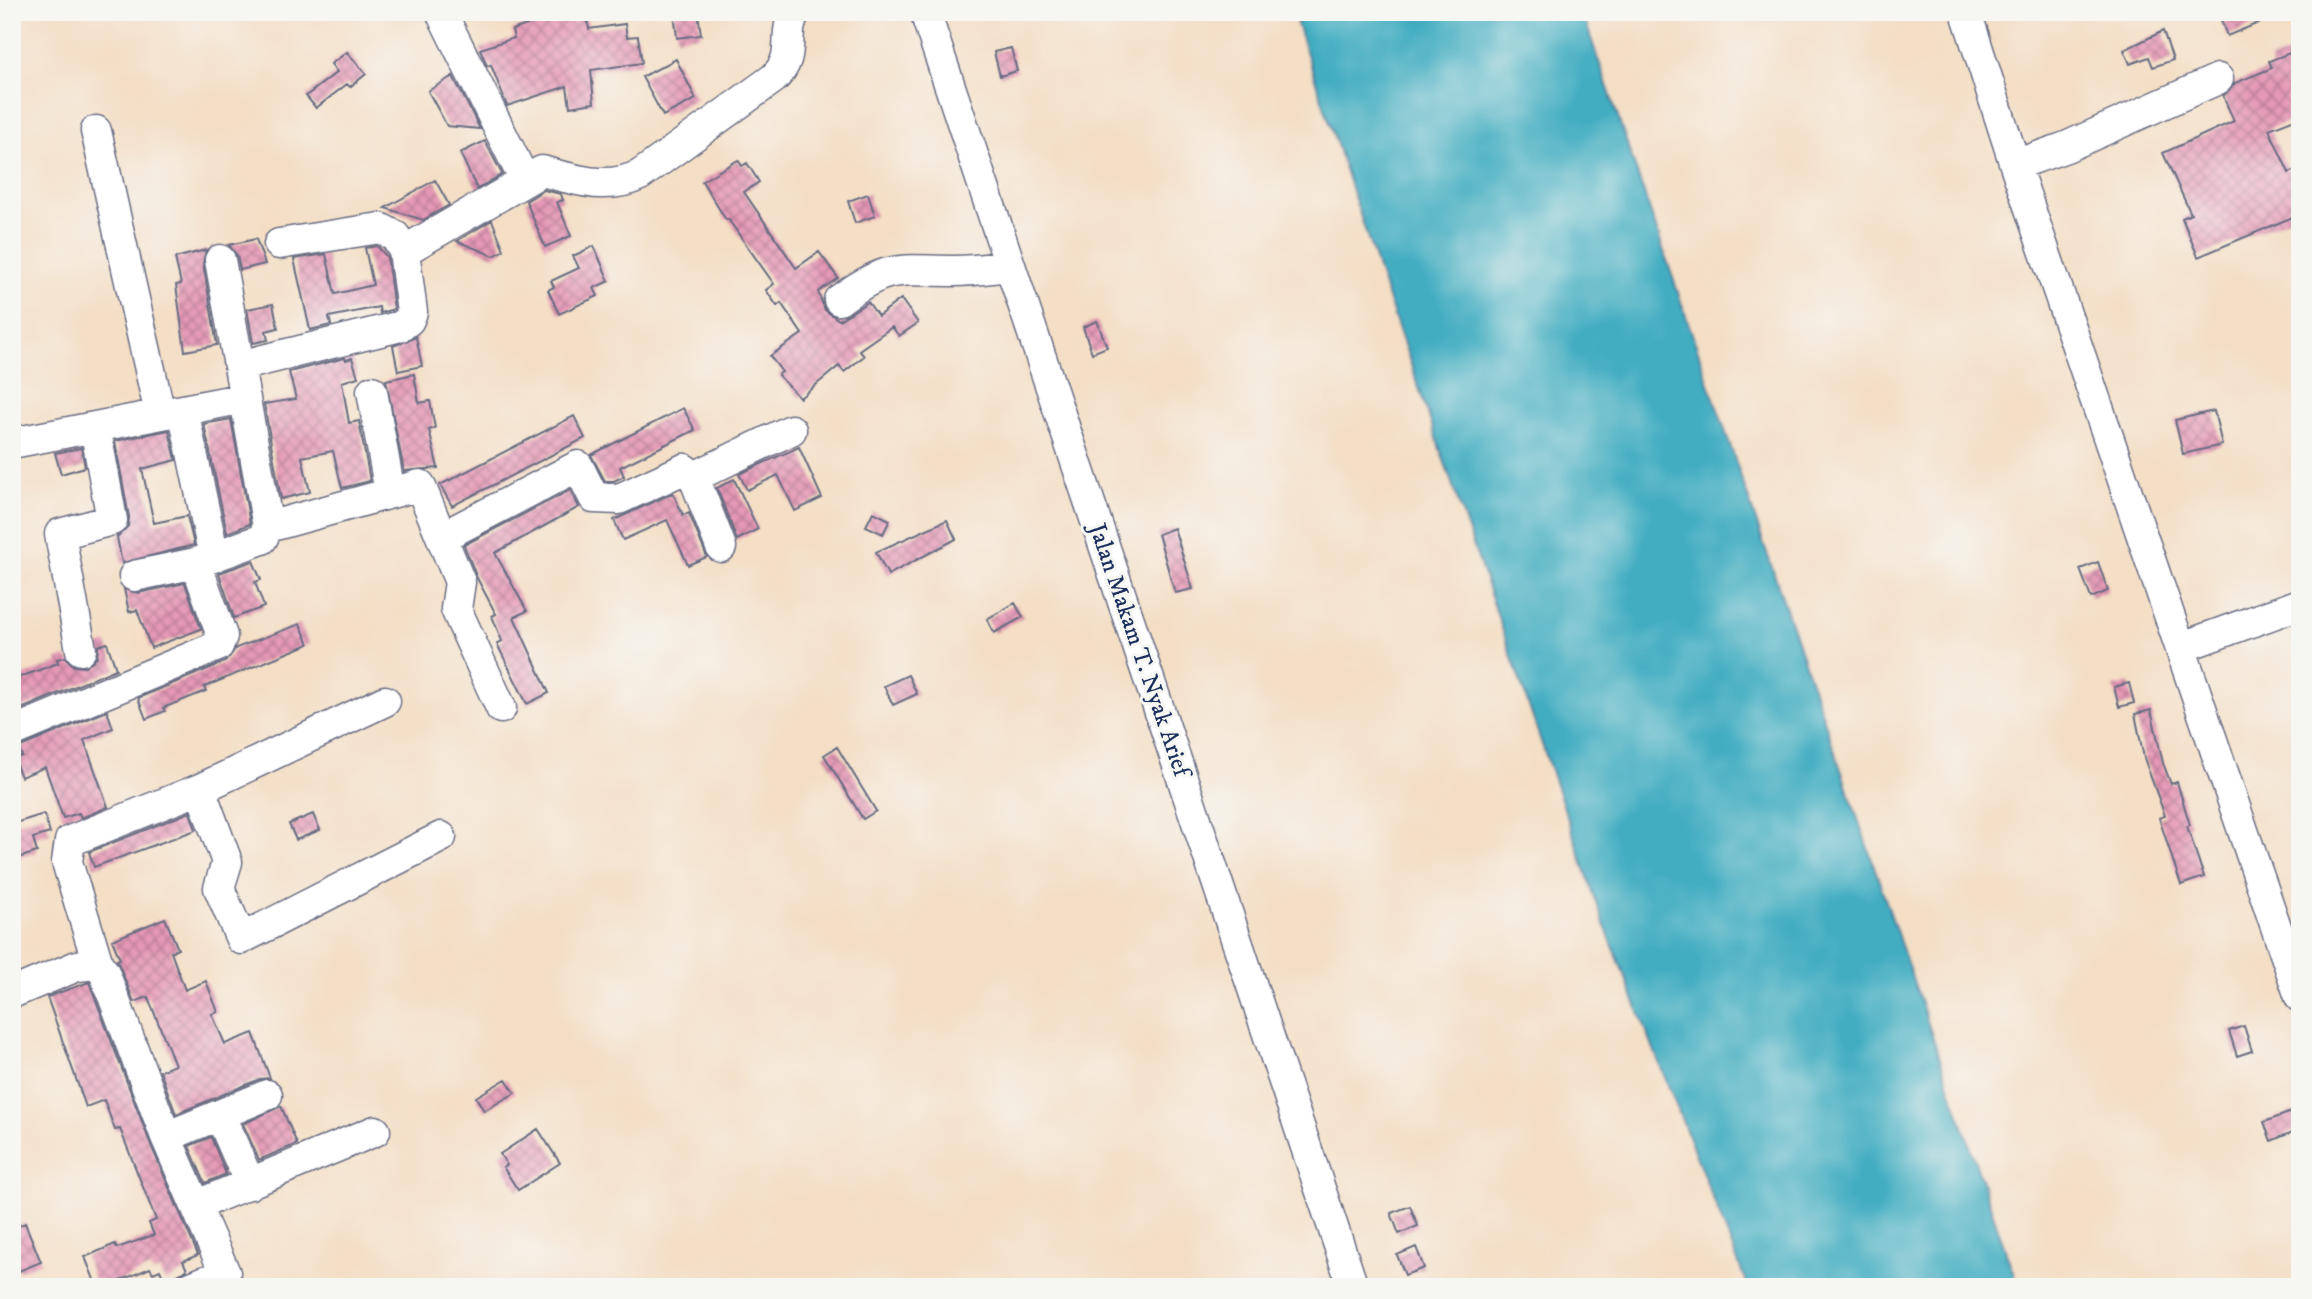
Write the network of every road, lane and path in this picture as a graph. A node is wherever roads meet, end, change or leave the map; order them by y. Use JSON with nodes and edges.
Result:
{"nodes":[{"id":1,"x":441,"y":12,"type":"edge"},
{"id":2,"x":794,"y":12,"type":"edge"},
{"id":3,"x":925,"y":12,"type":"edge"},
{"id":4,"x":1966,"y":12,"type":"edge"},
{"id":5,"x":2218,"y":79,"type":"dead end"},
{"id":6,"x":96,"y":131,"type":"dead end"},
{"id":7,"x":2015,"y":165,"type":"junction"},
{"id":8,"x":525,"y":181,"type":"junction"},
{"id":9,"x":279,"y":244,"type":"dead end"},
{"id":10,"x":404,"y":251,"type":"junction"},
{"id":11,"x":220,"y":260,"type":"dead end"},
{"id":12,"x":1009,"y":266,"type":"junction"},
{"id":13,"x":839,"y":300,"type":"dead end"},
{"id":14,"x":239,"y":366,"type":"junction"},
{"id":15,"x":372,"y":391,"type":"dead end"},
{"id":16,"x":244,"y":398,"type":"junction"},
{"id":17,"x":172,"y":412,"type":"junction"},
{"id":18,"x":95,"y":427,"type":"junction"},
{"id":19,"x":792,"y":430,"type":"dead end"},
{"id":20,"x":12,"y":443,"type":"edge"},
{"id":21,"x":694,"y":477,"type":"junction"},
{"id":22,"x":390,"y":493,"type":"junction"},
{"id":23,"x":268,"y":527,"type":"junction"},
{"id":24,"x":442,"y":537,"type":"junction"},
{"id":25,"x":720,"y":547,"type":"dead end"},
{"id":26,"x":205,"y":560,"type":"junction"},
{"id":27,"x":134,"y":576,"type":"dead end"},
{"id":28,"x":2300,"y":604,"type":"edge"},
{"id":29,"x":2193,"y":643,"type":"junction"},
{"id":30,"x":81,"y":650,"type":"dead end"},
{"id":31,"x":385,"y":701,"type":"dead end"},
{"id":32,"x":501,"y":708,"type":"dead end"},
{"id":33,"x":12,"y":732,"type":"edge"},
{"id":34,"x":200,"y":789,"type":"junction"},
{"id":35,"x":441,"y":837,"type":"dead end"},
{"id":36,"x":98,"y":964,"type":"junction"},
{"id":37,"x":12,"y":993,"type":"edge"},
{"id":38,"x":2300,"y":997,"type":"edge"},
{"id":39,"x":267,"y":1095,"type":"dead end"},
{"id":40,"x":220,"y":1115,"type":"junction"},
{"id":41,"x":375,"y":1130,"type":"dead end"},
{"id":42,"x":166,"y":1137,"type":"junction"},
{"id":43,"x":250,"y":1184,"type":"junction"},
{"id":44,"x":197,"y":1205,"type":"junction"},
{"id":45,"x":191,"y":1287,"type":"edge"},
{"id":46,"x":1353,"y":1287,"type":"edge"}],
"edges":[{"from":1,"to":8,"type":"street"},
{"from":2,"to":8,"type":"street"},
{"from":3,"to":12,"type":"street","name":"Jalan Makam T. Nyak Arief"},
{"from":4,"to":7,"type":"street"},
{"from":5,"to":7,"type":"street"},
{"from":6,"to":17,"type":"street"},
{"from":7,"to":29,"type":"street"},
{"from":8,"to":10,"type":"street"},
{"from":9,"to":10,"type":"street"},
{"from":10,"to":14,"type":"street"},
{"from":11,"to":14,"type":"street"},
{"from":12,"to":13,"type":"street"},
{"from":12,"to":46,"type":"street","name":"Jalan Makam T. Nyak Arief"},
{"from":14,"to":16,"type":"street"},
{"from":15,"to":22,"type":"street"},
{"from":16,"to":17,"type":"street"},
{"from":16,"to":23,"type":"street"},
{"from":17,"to":18,"type":"street"},
{"from":17,"to":26,"type":"street"},
{"from":18,"to":20,"type":"street"},
{"from":18,"to":30,"type":"street"},
{"from":19,"to":21,"type":"street"},
{"from":21,"to":24,"type":"street"},
{"from":21,"to":25,"type":"street"},
{"from":22,"to":23,"type":"street"},
{"from":22,"to":24,"type":"street"},
{"from":23,"to":26,"type":"street"},
{"from":24,"to":32,"type":"street"},
{"from":26,"to":27,"type":"street"},
{"from":26,"to":33,"type":"street"},
{"from":28,"to":29,"type":"street"},
{"from":29,"to":38,"type":"street"},
{"from":31,"to":34,"type":"street"},
{"from":34,"to":35,"type":"street"},
{"from":34,"to":36,"type":"street"},
{"from":36,"to":37,"type":"street"},
{"from":36,"to":42,"type":"street"},
{"from":39,"to":40,"type":"street"},
{"from":40,"to":42,"type":"street"},
{"from":40,"to":43,"type":"street"},
{"from":41,"to":43,"type":"street"},
{"from":42,"to":44,"type":"street"},
{"from":43,"to":44,"type":"street"},
{"from":44,"to":45,"type":"street"}]}
